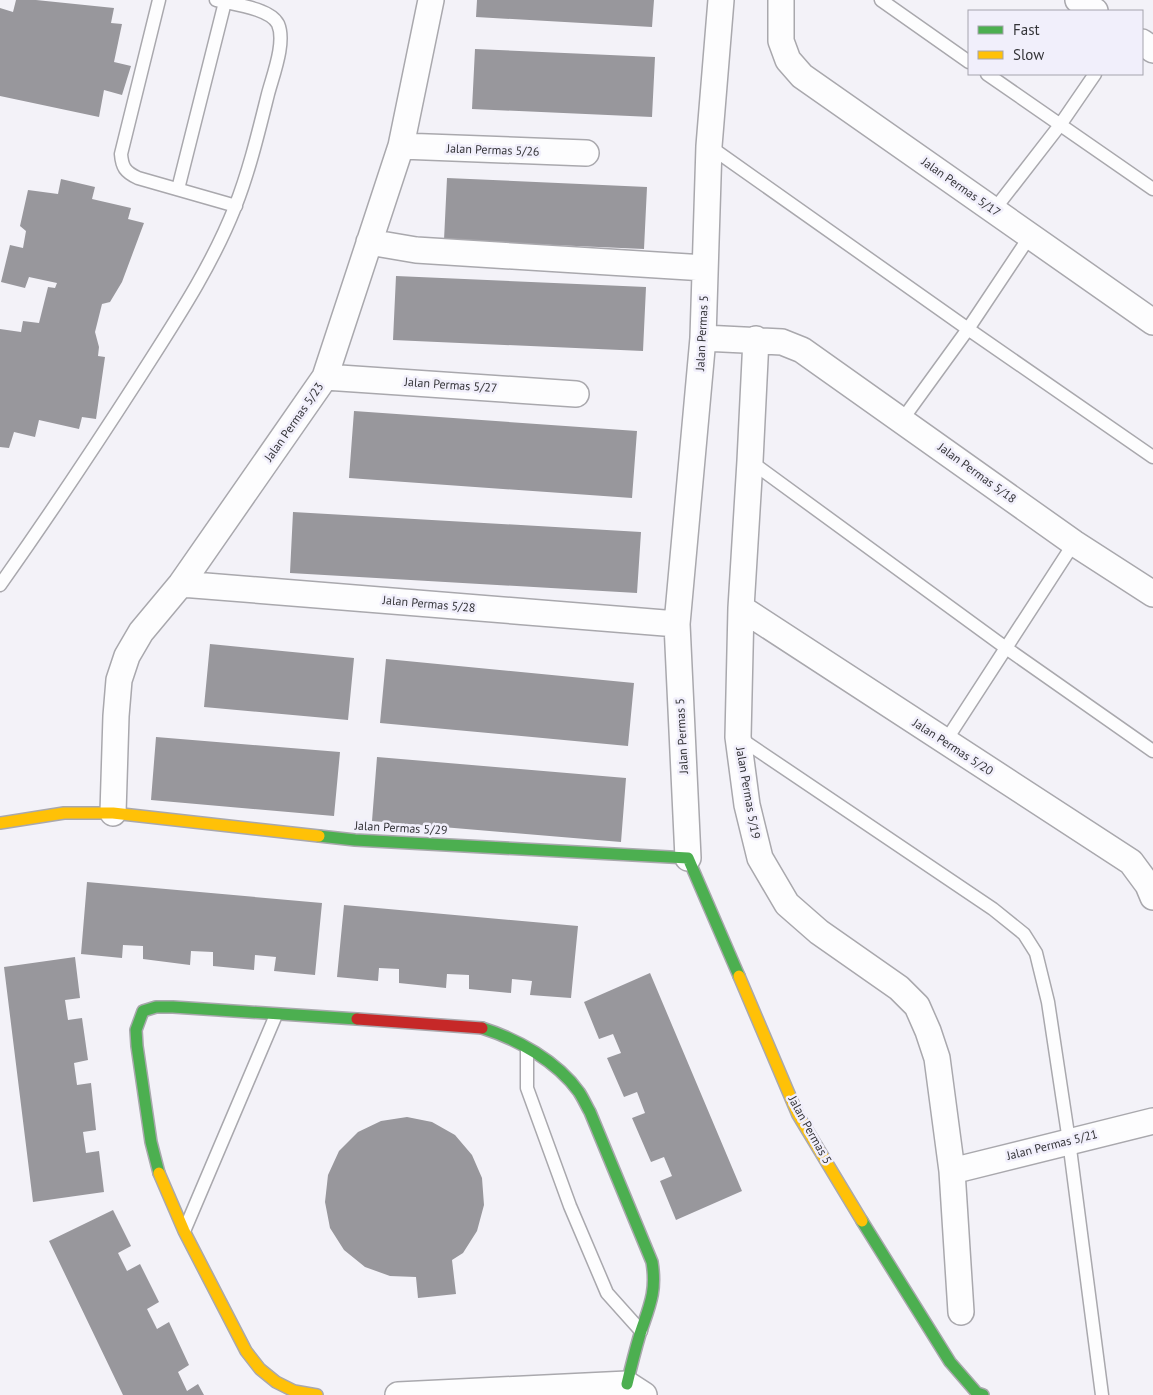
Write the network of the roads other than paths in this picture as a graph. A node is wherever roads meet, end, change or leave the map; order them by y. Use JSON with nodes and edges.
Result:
{"nodes":[{"id":1,"x":159,"y":0,"type":"edge"},
{"id":2,"x":431,"y":0,"type":"edge"},
{"id":3,"x":721,"y":0,"type":"edge"},
{"id":4,"x":781,"y":0,"type":"edge"},
{"id":5,"x":882,"y":0,"type":"edge"},
{"id":6,"x":1078,"y":0,"type":"edge"},
{"id":7,"x":220,"y":1,"type":"edge"},
{"id":8,"x":1093,"y":10,"type":"edge"},
{"id":9,"x":968,"y":61,"type":"edge"},
{"id":10,"x":988,"y":75,"type":"edge"},
{"id":11,"x":1094,"y":75,"type":"edge"},
{"id":12,"x":1060,"y":125,"type":"junction"},
{"id":13,"x":400,"y":146,"type":"junction"},
{"id":14,"x":709,"y":146,"type":"junction"},
{"id":15,"x":586,"y":153,"type":"dead end"},
{"id":16,"x":1153,"y":189,"type":"edge"},
{"id":17,"x":178,"y":190,"type":"junction"},
{"id":18,"x":236,"y":206,"type":"junction"},
{"id":19,"x":994,"y":210,"type":"junction"},
{"id":20,"x":1030,"y":236,"type":"junction"},
{"id":21,"x":369,"y":242,"type":"junction"},
{"id":22,"x":705,"y":268,"type":"junction"},
{"id":23,"x":1153,"y":322,"type":"edge"},
{"id":24,"x":968,"y":329,"type":"junction"},
{"id":25,"x":703,"y":338,"type":"junction"},
{"id":26,"x":756,"y":339,"type":"junction"},
{"id":27,"x":325,"y":377,"type":"junction"},
{"id":28,"x":576,"y":394,"type":"dead end"},
{"id":29,"x":902,"y":420,"type":"junction"},
{"id":30,"x":1153,"y":457,"type":"edge"},
{"id":31,"x":750,"y":461,"type":"junction"},
{"id":32,"x":1074,"y":543,"type":"junction"},
{"id":33,"x":181,"y":584,"type":"junction"},
{"id":34,"x":0,"y":585,"type":"edge"},
{"id":35,"x":1150,"y":587,"type":"edge"},
{"id":36,"x":740,"y":608,"type":"junction"},
{"id":37,"x":677,"y":624,"type":"junction"},
{"id":38,"x":1006,"y":648,"type":"junction"},
{"id":39,"x":738,"y":737,"type":"junction"},
{"id":40,"x":945,"y":742,"type":"junction"},
{"id":41,"x":1153,"y":751,"type":"edge"},
{"id":42,"x":113,"y":814,"type":"junction"},
{"id":43,"x":0,"y":823,"type":"edge"},
{"id":44,"x":688,"y":858,"type":"junction"},
{"id":45,"x":1151,"y":888,"type":"edge"},
{"id":46,"x":276,"y":1015,"type":"junction"},
{"id":47,"x":527,"y":1049,"type":"junction"},
{"id":48,"x":1153,"y":1121,"type":"edge"},
{"id":49,"x":1069,"y":1141,"type":"junction"},
{"id":50,"x":952,"y":1171,"type":"junction"},
{"id":51,"x":184,"y":1231,"type":"junction"},
{"id":52,"x":961,"y":1312,"type":"dead end"},
{"id":53,"x":641,"y":1332,"type":"junction"},
{"id":54,"x":635,"y":1390,"type":"edge"},
{"id":55,"x":978,"y":1394,"type":"edge"},
{"id":56,"x":317,"y":1395,"type":"edge"},
{"id":57,"x":398,"y":1395,"type":"edge"},
{"id":58,"x":1102,"y":1395,"type":"edge"}],
"edges":[{"from":1,"to":17,"type":"lane"},
{"from":2,"to":13,"type":"street","name":"Jalan Permas 5/23"},
{"from":3,"to":14,"type":"street","name":"Jalan Permas 5"},
{"from":4,"to":19,"type":"street","name":"Jalan Permas 5/17"},
{"from":5,"to":9,"type":"lane"},
{"from":6,"to":8,"type":"street"},
{"from":7,"to":17,"type":"lane"},
{"from":7,"to":18,"type":"lane"},
{"from":10,"to":12,"type":"lane"},
{"from":11,"to":12,"type":"lane"},
{"from":12,"to":16,"type":"lane"},
{"from":12,"to":19,"type":"lane"},
{"from":13,"to":15,"type":"street","name":"Jalan Permas 5/26"},
{"from":13,"to":21,"type":"street","name":"Jalan Permas 5/23"},
{"from":14,"to":22,"type":"street","name":"Jalan Permas 5"},
{"from":14,"to":24,"type":"lane"},
{"from":17,"to":18,"type":"lane"},
{"from":18,"to":34,"type":"lane"},
{"from":19,"to":20,"type":"street","name":"Jalan Permas 5/17"},
{"from":20,"to":23,"type":"street","name":"Jalan Permas 5/17"},
{"from":20,"to":24,"type":"lane"},
{"from":21,"to":22,"type":"street"},
{"from":21,"to":27,"type":"street","name":"Jalan Permas 5/23"},
{"from":22,"to":25,"type":"street","name":"Jalan Permas 5"},
{"from":24,"to":29,"type":"lane"},
{"from":24,"to":30,"type":"lane"},
{"from":25,"to":26,"type":"street","name":"Jalan Permas 5/18"},
{"from":25,"to":37,"type":"street","name":"Jalan Permas 5"},
{"from":26,"to":29,"type":"street","name":"Jalan Permas 5/18"},
{"from":26,"to":31,"type":"street","name":"Jalan Permas 5/19"},
{"from":27,"to":28,"type":"street","name":"Jalan Permas 5/27"},
{"from":27,"to":33,"type":"street","name":"Jalan Permas 5/23"},
{"from":29,"to":32,"type":"street","name":"Jalan Permas 5/18"},
{"from":31,"to":36,"type":"street","name":"Jalan Permas 5/19"},
{"from":31,"to":38,"type":"lane"},
{"from":32,"to":35,"type":"street","name":"Jalan Permas 5/18"},
{"from":32,"to":38,"type":"lane"},
{"from":33,"to":37,"type":"street","name":"Jalan Permas 5/28"},
{"from":33,"to":42,"type":"street","name":"Jalan Permas 5/23"},
{"from":36,"to":39,"type":"street","name":"Jalan Permas 5/19"},
{"from":36,"to":40,"type":"street","name":"Jalan Permas 5/20"},
{"from":37,"to":44,"type":"street","name":"Jalan Permas 5"},
{"from":38,"to":40,"type":"lane"},
{"from":38,"to":41,"type":"lane"},
{"from":39,"to":49,"type":"lane"},
{"from":39,"to":50,"type":"street","name":"Jalan Permas 5/19"},
{"from":40,"to":45,"type":"street","name":"Jalan Permas 5/20"},
{"from":42,"to":43,"type":"street","name":"Jalan Permas 5/29"},
{"from":42,"to":44,"type":"street","name":"Jalan Permas 5/29"},
{"from":44,"to":55,"type":"street","name":"Jalan Permas 5"},
{"from":46,"to":47,"type":"street"},
{"from":46,"to":51,"type":"lane"},
{"from":46,"to":51,"type":"street"},
{"from":47,"to":53,"type":"lane"},
{"from":47,"to":53,"type":"street"},
{"from":48,"to":49,"type":"street","name":"Jalan Permas 5/21"},
{"from":49,"to":50,"type":"street","name":"Jalan Permas 5/21"},
{"from":49,"to":58,"type":"lane"},
{"from":50,"to":52,"type":"street","name":"Jalan Permas 5/19"},
{"from":51,"to":56,"type":"street"},
{"from":53,"to":54,"type":"street"},
{"from":54,"to":57,"type":"street"}]}
